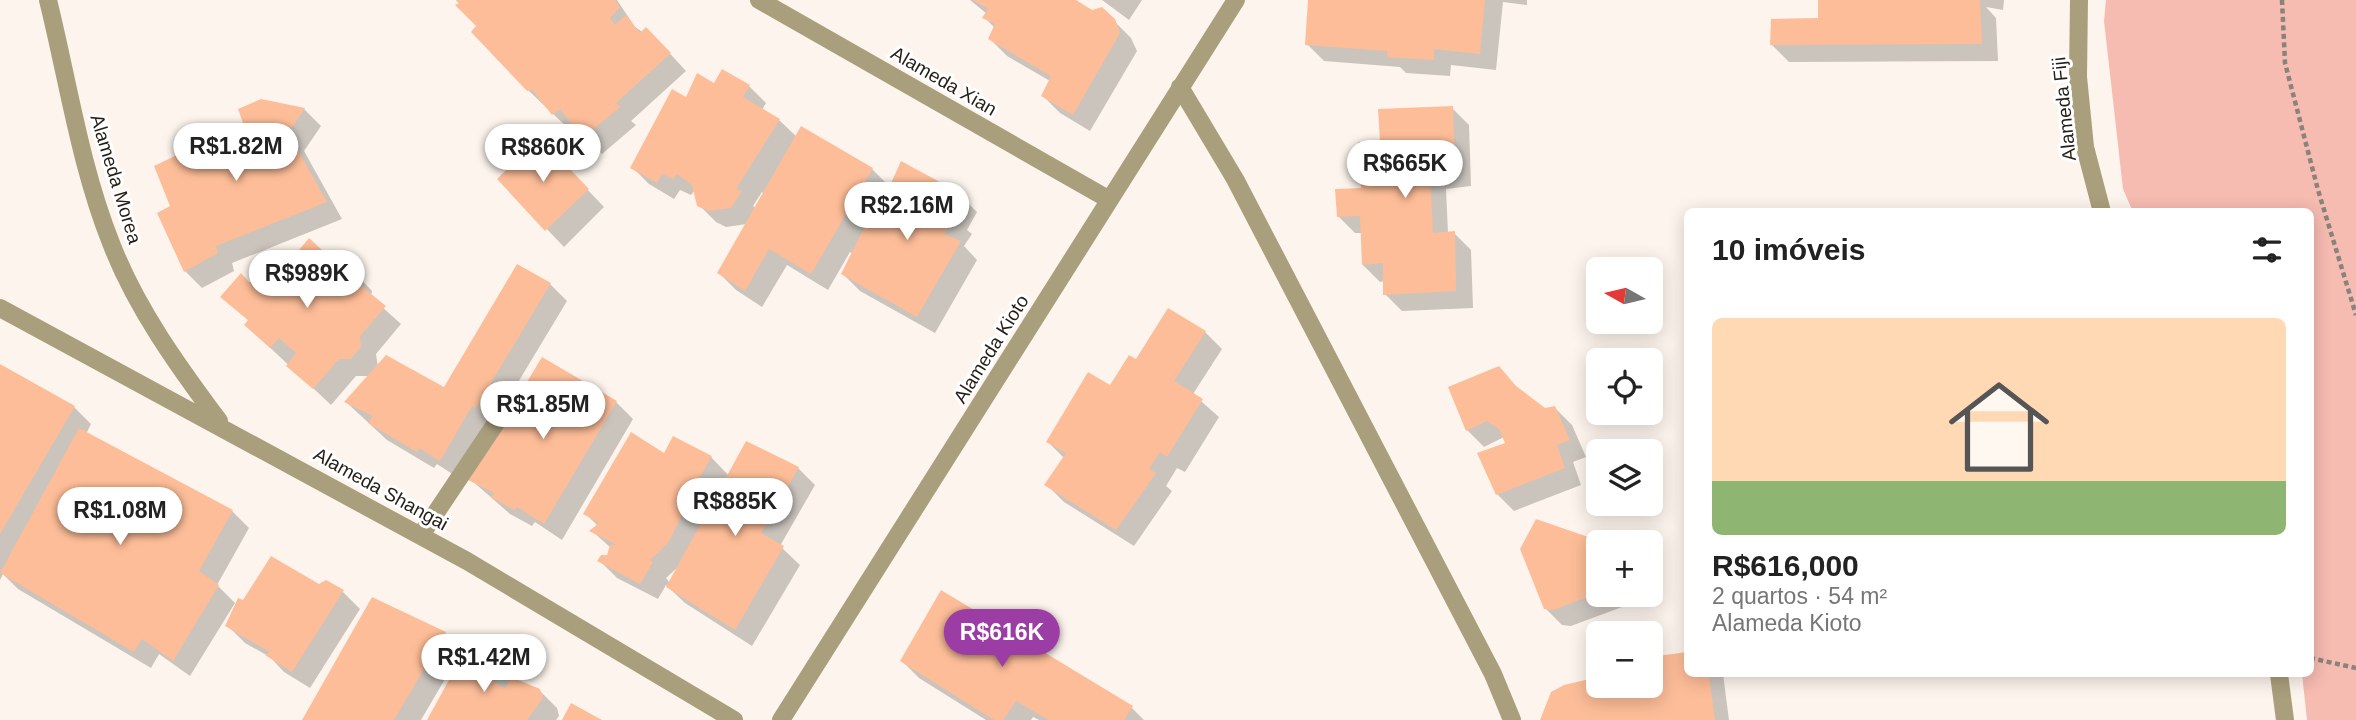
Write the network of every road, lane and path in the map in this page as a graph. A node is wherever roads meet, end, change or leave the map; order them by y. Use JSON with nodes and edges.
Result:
{"nodes":[{"id":1,"x":48,"y":0,"type":"edge"},
{"id":2,"x":759,"y":0,"type":"edge"},
{"id":3,"x":1236,"y":0,"type":"edge"},
{"id":4,"x":2079,"y":0,"type":"edge"},
{"id":5,"x":2282,"y":0,"type":"edge"},
{"id":6,"x":1180,"y":87,"type":"junction"},
{"id":7,"x":1108,"y":199,"type":"junction"},
{"id":8,"x":2101,"y":208,"type":"edge"},
{"id":9,"x":0,"y":308,"type":"edge"},
{"id":10,"x":2356,"y":315,"type":"edge"},
{"id":11,"x":508,"y":405,"type":"dead end"},
{"id":12,"x":223,"y":427,"type":"junction"},
{"id":13,"x":421,"y":536,"type":"junction"},
{"id":14,"x":2314,"y":659,"type":"edge"},
{"id":15,"x":2356,"y":668,"type":"edge"},
{"id":16,"x":2279,"y":677,"type":"edge"},
{"id":17,"x":734,"y":720,"type":"edge"},
{"id":18,"x":781,"y":720,"type":"edge"},
{"id":19,"x":1512,"y":720,"type":"edge"},
{"id":20,"x":2286,"y":720,"type":"edge"}],
"edges":[{"from":1,"to":12,"type":"street","name":"Alameda Morea"},
{"from":2,"to":7,"type":"street","name":"Alameda Xian"},
{"from":3,"to":6,"type":"street","name":"Alameda Kioto"},
{"from":4,"to":8,"type":"street","name":"Alameda Fiji"},
{"from":5,"to":10,"type":"path"},
{"from":6,"to":7,"type":"street","name":"Alameda Kioto"},
{"from":6,"to":19,"type":"street"},
{"from":7,"to":18,"type":"street","name":"Alameda Kioto"},
{"from":9,"to":12,"type":"street","name":"Alameda Shangai"},
{"from":11,"to":13,"type":"street"},
{"from":12,"to":13,"type":"street","name":"Alameda Shangai"},
{"from":13,"to":17,"type":"street","name":"Alameda Shangai"},
{"from":14,"to":15,"type":"path"},
{"from":16,"to":20,"type":"street"}]}
